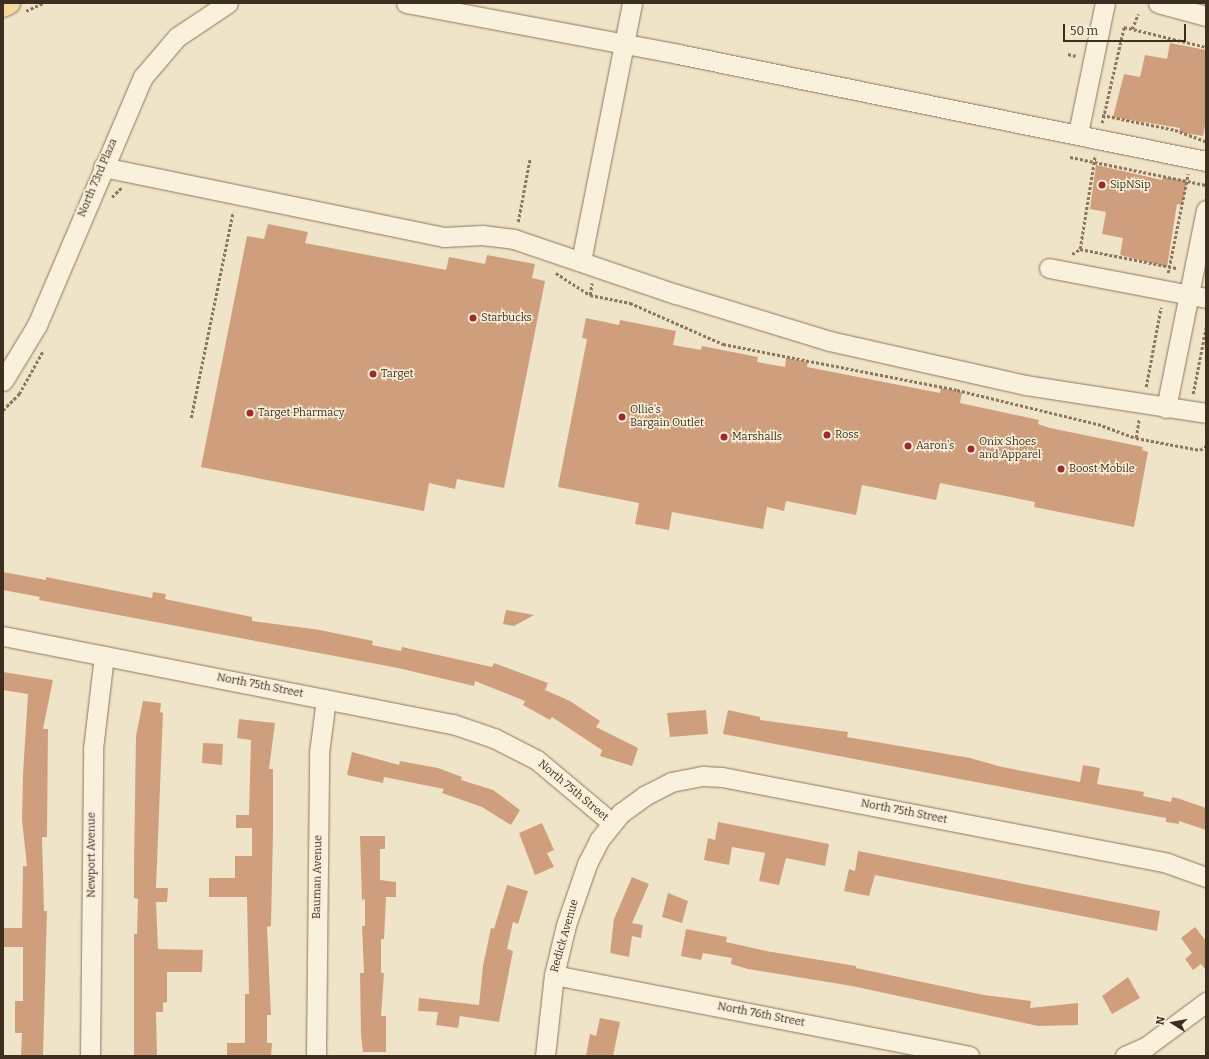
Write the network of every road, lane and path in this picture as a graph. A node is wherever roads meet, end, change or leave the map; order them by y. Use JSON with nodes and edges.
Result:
{"nodes":[{"id":1,"x":9,"y":3,"type":"edge"},
{"id":2,"x":228,"y":3,"type":"edge"},
{"id":3,"x":406,"y":3,"type":"edge"},
{"id":4,"x":632,"y":3,"type":"edge"},
{"id":5,"x":1105,"y":3,"type":"edge"},
{"id":6,"x":1158,"y":3,"type":"edge"},
{"id":7,"x":3,"y":6,"type":"edge"},
{"id":8,"x":1138,"y":14,"type":"dead end"},
{"id":9,"x":1206,"y":16,"type":"edge"},
{"id":10,"x":1132,"y":29,"type":"junction"},
{"id":11,"x":624,"y":44,"type":"junction"},
{"id":12,"x":1206,"y":47,"type":"edge"},
{"id":13,"x":1078,"y":134,"type":"junction"},
{"id":14,"x":1206,"y":141,"type":"edge"},
{"id":15,"x":1070,"y":157,"type":"dead end"},
{"id":16,"x":530,"y":158,"type":"dead end"},
{"id":17,"x":1206,"y":161,"type":"edge"},
{"id":18,"x":1093,"y":162,"type":"junction"},
{"id":19,"x":103,"y":167,"type":"junction"},
{"id":20,"x":1187,"y":181,"type":"junction"},
{"id":21,"x":1206,"y":185,"type":"edge"},
{"id":22,"x":1206,"y":210,"type":"edge"},
{"id":23,"x":240,"y":212,"type":"dead end"},
{"id":24,"x":514,"y":239,"type":"junction"},
{"id":25,"x":581,"y":261,"type":"junction"},
{"id":26,"x":1170,"y":267,"type":"junction"},
{"id":27,"x":1049,"y":268,"type":"dead end"},
{"id":28,"x":557,"y":274,"type":"dead end"},
{"id":29,"x":1165,"y":290,"type":"junction"},
{"id":30,"x":1197,"y":296,"type":"edge"},
{"id":31,"x":3,"y":381,"type":"edge"},
{"id":32,"x":1142,"y":404,"type":"junction"},
{"id":33,"x":1166,"y":408,"type":"junction"},
{"id":34,"x":1206,"y":413,"type":"edge"},
{"id":35,"x":191,"y":418,"type":"dead end"},
{"id":36,"x":1136,"y":438,"type":"junction"},
{"id":37,"x":1206,"y":446,"type":"edge"},
{"id":38,"x":3,"y":636,"type":"edge"},
{"id":39,"x":104,"y":656,"type":"junction"},
{"id":40,"x":326,"y":699,"type":"junction"},
{"id":41,"x":612,"y":823,"type":"junction"},
{"id":42,"x":1206,"y":877,"type":"edge"},
{"id":43,"x":554,"y":975,"type":"junction"},
{"id":44,"x":1206,"y":1002,"type":"edge"},
{"id":45,"x":90,"y":1056,"type":"edge"},
{"id":46,"x":316,"y":1056,"type":"edge"},
{"id":47,"x":545,"y":1056,"type":"edge"},
{"id":48,"x":969,"y":1056,"type":"edge"},
{"id":49,"x":1125,"y":1056,"type":"edge"}],
"edges":[{"from":1,"to":7,"type":"main road"},
{"from":2,"to":19,"type":"street","name":"North 73rd Plaza"},
{"from":3,"to":11,"type":"street"},
{"from":4,"to":11,"type":"street"},
{"from":5,"to":13,"type":"street"},
{"from":6,"to":9,"type":"street"},
{"from":8,"to":10,"type":"path"},
{"from":10,"to":12,"type":"path"},
{"from":10,"to":14,"type":"path"},
{"from":11,"to":13,"type":"street"},
{"from":11,"to":25,"type":"street"},
{"from":13,"to":17,"type":"street"},
{"from":15,"to":18,"type":"path"},
{"from":16,"to":24,"type":"path"},
{"from":18,"to":20,"type":"path"},
{"from":18,"to":26,"type":"path"},
{"from":19,"to":24,"type":"street"},
{"from":19,"to":31,"type":"street","name":"North 73rd Plaza"},
{"from":20,"to":21,"type":"path"},
{"from":20,"to":26,"type":"path"},
{"from":22,"to":30,"type":"street"},
{"from":23,"to":35,"type":"path"},
{"from":24,"to":25,"type":"street"},
{"from":25,"to":32,"type":"street"},
{"from":26,"to":29,"type":"path"},
{"from":27,"to":29,"type":"street"},
{"from":28,"to":36,"type":"path"},
{"from":29,"to":30,"type":"street"},
{"from":29,"to":32,"type":"path"},
{"from":30,"to":33,"type":"street"},
{"from":32,"to":33,"type":"street"},
{"from":32,"to":36,"type":"path"},
{"from":33,"to":34,"type":"street"},
{"from":36,"to":37,"type":"path"},
{"from":38,"to":39,"type":"street","name":"North 75th Street"},
{"from":39,"to":40,"type":"street","name":"North 75th Street"},
{"from":39,"to":45,"type":"street","name":"Newport Avenue"},
{"from":40,"to":41,"type":"street","name":"North 75th Street"},
{"from":40,"to":46,"type":"street","name":"Bauman Avenue"},
{"from":41,"to":42,"type":"street","name":"North 75th Street"},
{"from":41,"to":43,"type":"street","name":"Redick Avenue"},
{"from":43,"to":47,"type":"street","name":"Redick Avenue"},
{"from":43,"to":48,"type":"street","name":"North 76th Street"},
{"from":44,"to":49,"type":"street"}]}
